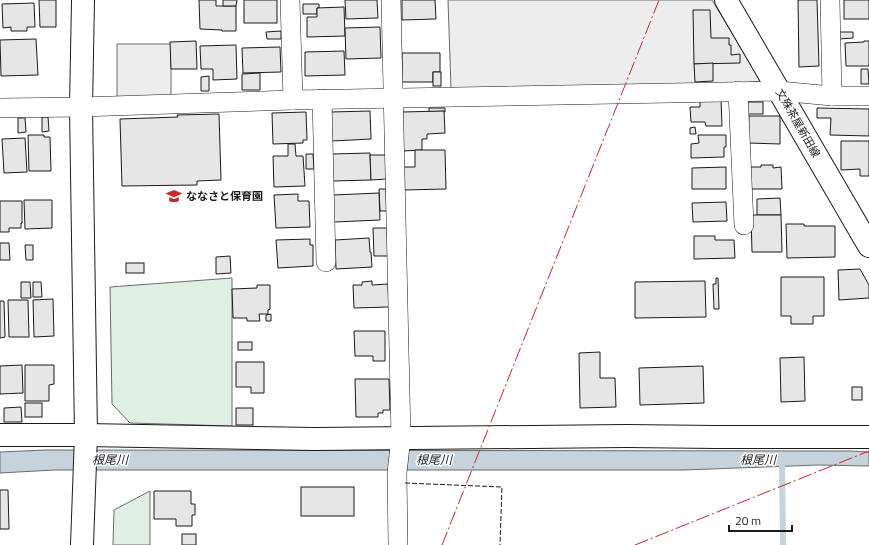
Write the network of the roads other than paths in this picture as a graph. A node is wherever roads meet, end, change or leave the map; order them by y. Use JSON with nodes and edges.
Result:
{"nodes":[{"id":1,"x":83,"y":0,"type":"edge"},
{"id":2,"x":290,"y":0,"type":"edge"},
{"id":3,"x":391,"y":0,"type":"edge"},
{"id":4,"x":726,"y":0,"type":"edge"},
{"id":5,"x":830,"y":0,"type":"edge"},
{"id":6,"x":738,"y":91,"type":"junction"},
{"id":7,"x":779,"y":91,"type":"junction"},
{"id":8,"x":832,"y":96,"type":"junction"},
{"id":9,"x":869,"y":96,"type":"edge"},
{"id":10,"x":394,"y":98,"type":"junction"},
{"id":11,"x":293,"y":100,"type":"junction"},
{"id":12,"x":322,"y":100,"type":"junction"},
{"id":13,"x":81,"y":107,"type":"junction"},
{"id":14,"x":0,"y":108,"type":"edge"},
{"id":15,"x":744,"y":225,"type":"dead end"},
{"id":16,"x":869,"y":246,"type":"edge"},
{"id":17,"x":326,"y":262,"type":"dead end"},
{"id":18,"x":0,"y":434,"type":"edge"},
{"id":19,"x":869,"y":437,"type":"edge"},
{"id":20,"x":86,"y":440,"type":"junction"},
{"id":21,"x":401,"y":443,"type":"junction"},
{"id":22,"x":82,"y":545,"type":"edge"},
{"id":23,"x":398,"y":545,"type":"edge"}],
"edges":[{"from":1,"to":13,"type":"street"},
{"from":2,"to":11,"type":"street"},
{"from":3,"to":10,"type":"street"},
{"from":4,"to":7,"type":"street","name":"文殊茶屋新田線"},
{"from":5,"to":8,"type":"street"},
{"from":6,"to":7,"type":"street"},
{"from":6,"to":10,"type":"street"},
{"from":6,"to":15,"type":"street"},
{"from":7,"to":8,"type":"street"},
{"from":7,"to":16,"type":"street","name":"文殊茶屋新田線"},
{"from":8,"to":9,"type":"street"},
{"from":10,"to":12,"type":"street"},
{"from":10,"to":21,"type":"street"},
{"from":11,"to":12,"type":"street"},
{"from":11,"to":13,"type":"street"},
{"from":12,"to":17,"type":"street"},
{"from":13,"to":14,"type":"street"},
{"from":13,"to":20,"type":"street"},
{"from":18,"to":20,"type":"street"},
{"from":19,"to":21,"type":"street"},
{"from":20,"to":21,"type":"street"},
{"from":20,"to":22,"type":"street"},
{"from":21,"to":23,"type":"street"}]}
